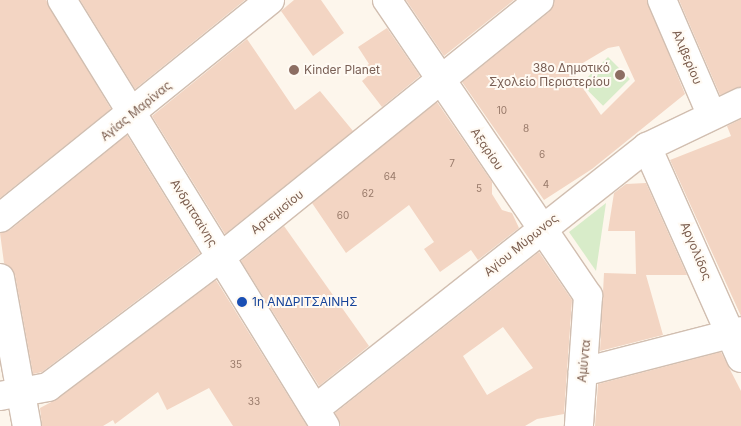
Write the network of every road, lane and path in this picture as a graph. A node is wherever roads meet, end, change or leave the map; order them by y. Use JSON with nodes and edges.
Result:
{"nodes":[{"id":1,"x":62,"y":0,"type":"edge"},
{"id":2,"x":270,"y":0,"type":"edge"},
{"id":3,"x":387,"y":0,"type":"edge"},
{"id":4,"x":539,"y":0,"type":"edge"},
{"id":5,"x":662,"y":0,"type":"edge"},
{"id":6,"x":442,"y":81,"type":"junction"},
{"id":7,"x":741,"y":102,"type":"edge"},
{"id":8,"x":133,"y":114,"type":"junction"},
{"id":9,"x":711,"y":114,"type":"junction"},
{"id":10,"x":647,"y":147,"type":"junction"},
{"id":11,"x":0,"y":218,"type":"edge"},
{"id":12,"x":542,"y":229,"type":"junction"},
{"id":13,"x":221,"y":257,"type":"junction"},
{"id":14,"x":0,"y":278,"type":"edge"},
{"id":15,"x":588,"y":296,"type":"joint"},
{"id":16,"x":738,"y":341,"type":"edge"},
{"id":17,"x":583,"y":372,"type":"junction"},
{"id":18,"x":10,"y":394,"type":"edge"},
{"id":19,"x":320,"y":417,"type":"edge"},
{"id":20,"x":27,"y":426,"type":"edge"},
{"id":21,"x":579,"y":426,"type":"edge"}],
"edges":[{"from":1,"to":8,"type":"street","name":"Ανδριτσαίνης"},
{"from":2,"to":8,"type":"street","name":"Αγίας Μαρίνας"},
{"from":3,"to":6,"type":"street","name":"Αξαρίου"},
{"from":4,"to":6,"type":"street","name":"Αρτεμισίου"},
{"from":5,"to":9,"type":"street","name":"Αλιβερίου"},
{"from":6,"to":12,"type":"street","name":"Αξαρίου"},
{"from":6,"to":13,"type":"street","name":"Αρτεμισίου"},
{"from":7,"to":9,"type":"street","name":"Αγίου Μύρωνος"},
{"from":8,"to":11,"type":"street","name":"Αγίας Μαρίνας"},
{"from":8,"to":13,"type":"street","name":"Ανδριτσαίνης"},
{"from":9,"to":10,"type":"street","name":"Αγίου Μύρωνος"},
{"from":10,"to":12,"type":"street","name":"Αγίου Μύρωνος"},
{"from":10,"to":16,"type":"street","name":"Αργολίδος"},
{"from":12,"to":15,"type":"street","name":"Αξαρίου"},
{"from":12,"to":19,"type":"street","name":"Αγίου Μύρωνος"},
{"from":13,"to":18,"type":"street","name":"Αρτεμισίου"},
{"from":13,"to":19,"type":"street","name":"Ανδριτσαίνης"},
{"from":14,"to":18,"type":"street"},
{"from":15,"to":17,"type":"street","name":"Αμύντα"},
{"from":16,"to":17,"type":"street"},
{"from":17,"to":21,"type":"street","name":"Αμύντα"},
{"from":18,"to":20,"type":"street"}]}
